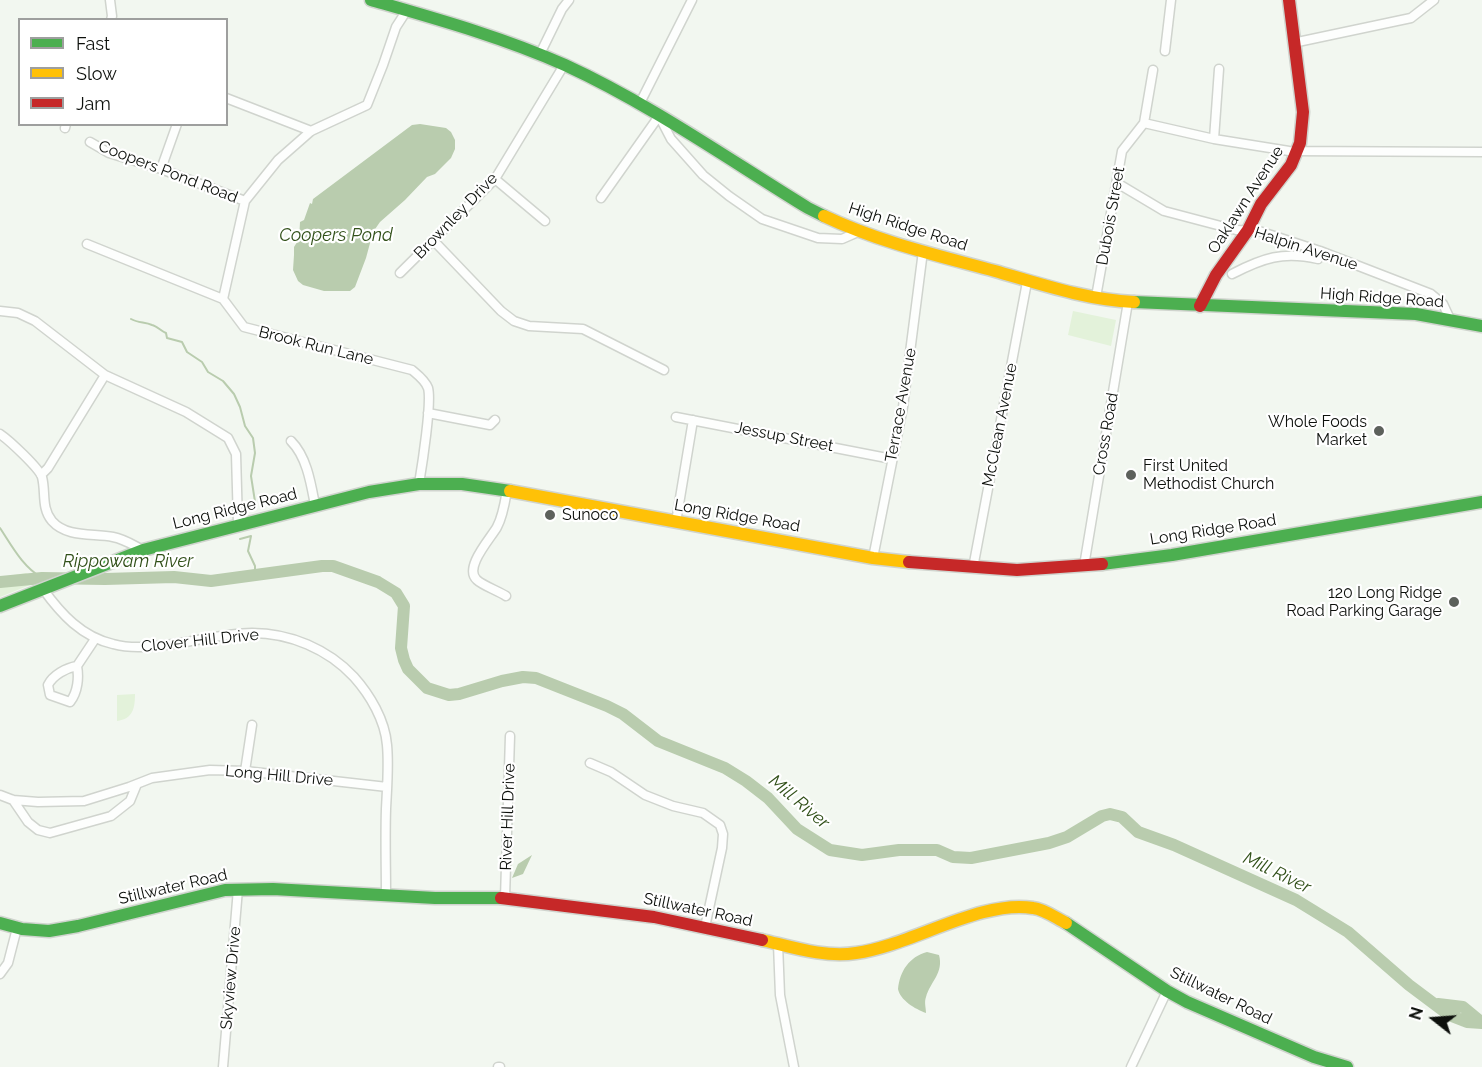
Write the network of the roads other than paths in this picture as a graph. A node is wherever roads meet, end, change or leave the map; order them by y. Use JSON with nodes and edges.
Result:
{"nodes":[{"id":1,"x":110,"y":0,"type":"edge"},
{"id":2,"x":372,"y":0,"type":"edge"},
{"id":3,"x":569,"y":0,"type":"edge"},
{"id":4,"x":692,"y":0,"type":"edge"},
{"id":5,"x":1171,"y":0,"type":"edge"},
{"id":6,"x":1289,"y":0,"type":"edge"},
{"id":7,"x":1434,"y":0,"type":"edge"},
{"id":8,"x":407,"y":10,"type":"junction"},
{"id":9,"x":112,"y":18,"type":"edge"},
{"id":10,"x":1293,"y":43,"type":"junction"},
{"id":11,"x":1165,"y":51,"type":"dead end"},
{"id":12,"x":540,"y":54,"type":"junction"},
{"id":13,"x":564,"y":65,"type":"junction"},
{"id":14,"x":1219,"y":69,"type":"dead end"},
{"id":15,"x":1153,"y":70,"type":"dead end"},
{"id":16,"x":228,"y":99,"type":"edge"},
{"id":17,"x":639,"y":105,"type":"junction"},
{"id":18,"x":659,"y":116,"type":"junction"},
{"id":19,"x":1144,"y":123,"type":"junction"},
{"id":20,"x":176,"y":126,"type":"edge"},
{"id":21,"x":311,"y":131,"type":"junction"},
{"id":22,"x":1214,"y":139,"type":"junction"},
{"id":23,"x":90,"y":142,"type":"dead end"},
{"id":24,"x":1297,"y":152,"type":"junction"},
{"id":25,"x":1482,"y":152,"type":"edge"},
{"id":26,"x":161,"y":169,"type":"junction"},
{"id":27,"x":495,"y":179,"type":"junction"},
{"id":28,"x":1117,"y":183,"type":"junction"},
{"id":29,"x":601,"y":198,"type":"dead end"},
{"id":30,"x":245,"y":201,"type":"junction"},
{"id":31,"x":545,"y":221,"type":"dead end"},
{"id":32,"x":1248,"y":230,"type":"junction"},
{"id":33,"x":858,"y":232,"type":"junction"},
{"id":34,"x":433,"y":240,"type":"junction"},
{"id":35,"x":87,"y":244,"type":"dead end"},
{"id":36,"x":923,"y":251,"type":"junction"},
{"id":37,"x":1320,"y":251,"type":"junction"},
{"id":38,"x":400,"y":273,"type":"dead end"},
{"id":39,"x":1232,"y":274,"type":"dead end"},
{"id":40,"x":1027,"y":282,"type":"junction"},
{"id":41,"x":1096,"y":297,"type":"junction"},
{"id":42,"x":223,"y":299,"type":"junction"},
{"id":43,"x":1128,"y":302,"type":"junction"},
{"id":44,"x":1200,"y":306,"type":"junction"},
{"id":45,"x":0,"y":311,"type":"edge"},
{"id":46,"x":1450,"y":319,"type":"junction"},
{"id":47,"x":1482,"y":326,"type":"edge"},
{"id":48,"x":664,"y":370,"type":"dead end"},
{"id":49,"x":105,"y":375,"type":"junction"},
{"id":50,"x":428,"y":413,"type":"junction"},
{"id":51,"x":676,"y":417,"type":"dead end"},
{"id":52,"x":495,"y":420,"type":"dead end"},
{"id":53,"x":693,"y":420,"type":"junction"},
{"id":54,"x":0,"y":434,"type":"edge"},
{"id":55,"x":291,"y":441,"type":"dead end"},
{"id":56,"x":892,"y":459,"type":"junction"},
{"id":57,"x":41,"y":475,"type":"junction"},
{"id":58,"x":419,"y":484,"type":"junction"},
{"id":59,"x":507,"y":490,"type":"junction"},
{"id":60,"x":1482,"y":502,"type":"edge"},
{"id":61,"x":315,"y":505,"type":"junction"},
{"id":62,"x":676,"y":522,"type":"junction"},
{"id":63,"x":238,"y":524,"type":"junction"},
{"id":64,"x":143,"y":550,"type":"junction"},
{"id":65,"x":873,"y":558,"type":"junction"},
{"id":66,"x":1084,"y":566,"type":"junction"},
{"id":67,"x":973,"y":568,"type":"junction"},
{"id":68,"x":43,"y":589,"type":"junction"},
{"id":69,"x":506,"y":596,"type":"dead end"},
{"id":70,"x":0,"y":606,"type":"edge"},
{"id":71,"x":94,"y":639,"type":"junction"},
{"id":72,"x":77,"y":666,"type":"junction"},
{"id":73,"x":252,"y":725,"type":"dead end"},
{"id":74,"x":510,"y":736,"type":"dead end"},
{"id":75,"x":590,"y":763,"type":"dead end"},
{"id":76,"x":245,"y":771,"type":"junction"},
{"id":77,"x":137,"y":784,"type":"junction"},
{"id":78,"x":387,"y":787,"type":"junction"},
{"id":79,"x":0,"y":795,"type":"edge"},
{"id":80,"x":13,"y":800,"type":"junction"},
{"id":81,"x":238,"y":889,"type":"junction"},
{"id":82,"x":386,"y":896,"type":"junction"},
{"id":83,"x":504,"y":898,"type":"junction"},
{"id":84,"x":0,"y":923,"type":"edge"},
{"id":85,"x":705,"y":927,"type":"junction"},
{"id":86,"x":17,"y":928,"type":"junction"},
{"id":87,"x":778,"y":944,"type":"junction"},
{"id":88,"x":0,"y":974,"type":"edge"},
{"id":89,"x":1167,"y":991,"type":"junction"},
{"id":90,"x":223,"y":1067,"type":"edge"},
{"id":91,"x":794,"y":1067,"type":"edge"},
{"id":92,"x":1131,"y":1067,"type":"edge"},
{"id":93,"x":1347,"y":1067,"type":"edge"}],
"edges":[{"from":1,"to":9,"type":"street"},
{"from":2,"to":8,"type":"main road","name":"High Ridge Road"},
{"from":3,"to":12,"type":"street"},
{"from":4,"to":17,"type":"street"},
{"from":5,"to":11,"type":"street"},
{"from":6,"to":10,"type":"main road","name":"Oaklawn Avenue"},
{"from":7,"to":10,"type":"street"},
{"from":8,"to":12,"type":"main road","name":"High Ridge Road"},
{"from":8,"to":21,"type":"street"},
{"from":10,"to":24,"type":"main road","name":"Oaklawn Avenue"},
{"from":12,"to":13,"type":"main road","name":"High Ridge Road"},
{"from":13,"to":17,"type":"main road","name":"High Ridge Road"},
{"from":13,"to":27,"type":"street","name":"Brownley Drive"},
{"from":14,"to":22,"type":"street"},
{"from":15,"to":19,"type":"street","name":"Dubois Street"},
{"from":16,"to":21,"type":"street"},
{"from":17,"to":18,"type":"main road","name":"High Ridge Road"},
{"from":18,"to":29,"type":"street"},
{"from":18,"to":33,"type":"main road","name":"High Ridge Road"},
{"from":18,"to":33,"type":"street"},
{"from":19,"to":22,"type":"street"},
{"from":19,"to":28,"type":"street","name":"Dubois Street"},
{"from":20,"to":26,"type":"street"},
{"from":21,"to":30,"type":"street"},
{"from":22,"to":24,"type":"street"},
{"from":23,"to":26,"type":"street","name":"Coopers Pond Road"},
{"from":24,"to":25,"type":"street"},
{"from":24,"to":32,"type":"main road","name":"Oaklawn Avenue"},
{"from":26,"to":30,"type":"street","name":"Coopers Pond Road"},
{"from":27,"to":31,"type":"street"},
{"from":27,"to":34,"type":"street","name":"Brownley Drive"},
{"from":28,"to":32,"type":"street","name":"Halpin Avenue"},
{"from":28,"to":41,"type":"street","name":"Dubois Street"},
{"from":30,"to":42,"type":"street"},
{"from":32,"to":37,"type":"street","name":"Halpin Avenue"},
{"from":32,"to":44,"type":"main road","name":"Oaklawn Avenue"},
{"from":33,"to":36,"type":"main road","name":"High Ridge Road"},
{"from":34,"to":38,"type":"street","name":"Brownley Drive"},
{"from":34,"to":48,"type":"street"},
{"from":35,"to":42,"type":"street"},
{"from":36,"to":40,"type":"main road","name":"High Ridge Road"},
{"from":36,"to":56,"type":"street","name":"Terrace Avenue"},
{"from":37,"to":39,"type":"street"},
{"from":37,"to":46,"type":"street","name":"Halpin Avenue"},
{"from":40,"to":41,"type":"main road","name":"High Ridge Road"},
{"from":40,"to":67,"type":"street","name":"McClean Avenue"},
{"from":41,"to":43,"type":"main road","name":"High Ridge Road"},
{"from":42,"to":50,"type":"street","name":"Brook Run Lane"},
{"from":43,"to":44,"type":"main road","name":"High Ridge Road"},
{"from":43,"to":66,"type":"street","name":"Cross Road"},
{"from":44,"to":46,"type":"main road","name":"High Ridge Road"},
{"from":45,"to":49,"type":"street"},
{"from":46,"to":47,"type":"main road","name":"High Ridge Road"},
{"from":49,"to":57,"type":"street"},
{"from":49,"to":63,"type":"street"},
{"from":50,"to":52,"type":"street"},
{"from":50,"to":58,"type":"street","name":"Brook Run Lane"},
{"from":51,"to":53,"type":"street","name":"Jessup Street"},
{"from":53,"to":56,"type":"street","name":"Jessup Street"},
{"from":53,"to":62,"type":"street"},
{"from":54,"to":57,"type":"street"},
{"from":55,"to":61,"type":"street"},
{"from":56,"to":65,"type":"street","name":"Terrace Avenue"},
{"from":57,"to":64,"type":"street"},
{"from":58,"to":59,"type":"main road","name":"Long Ridge Road"},
{"from":58,"to":61,"type":"main road","name":"Long Ridge Road"},
{"from":59,"to":62,"type":"main road","name":"Long Ridge Road"},
{"from":59,"to":69,"type":"street"},
{"from":60,"to":66,"type":"main road","name":"Long Ridge Road"},
{"from":61,"to":63,"type":"main road","name":"Long Ridge Road"},
{"from":62,"to":65,"type":"main road","name":"Long Ridge Road"},
{"from":63,"to":64,"type":"main road","name":"Long Ridge Road"},
{"from":64,"to":68,"type":"main road","name":"Long Ridge Road"},
{"from":65,"to":67,"type":"main road","name":"Long Ridge Road"},
{"from":66,"to":67,"type":"main road","name":"Long Ridge Road"},
{"from":68,"to":70,"type":"main road","name":"Long Ridge Road"},
{"from":68,"to":71,"type":"street","name":"Clover Hill Drive"},
{"from":71,"to":72,"type":"street"},
{"from":71,"to":78,"type":"street","name":"Clover Hill Drive"},
{"from":72,"to":72,"type":"street"},
{"from":73,"to":76,"type":"street"},
{"from":74,"to":83,"type":"street","name":"River Hill Drive"},
{"from":75,"to":85,"type":"street"},
{"from":76,"to":77,"type":"street","name":"Long Hill Drive"},
{"from":76,"to":78,"type":"street","name":"Long Hill Drive"},
{"from":77,"to":80,"type":"street","name":"Long Hill Drive"},
{"from":77,"to":80,"type":"street"},
{"from":78,"to":82,"type":"street","name":"Clover Hill Drive"},
{"from":79,"to":80,"type":"street","name":"Long Hill Drive"},
{"from":81,"to":82,"type":"main road","name":"Stillwater Road"},
{"from":81,"to":86,"type":"main road","name":"Stillwater Road"},
{"from":81,"to":90,"type":"street","name":"Skyview Drive"},
{"from":82,"to":83,"type":"main road","name":"Stillwater Road"},
{"from":83,"to":85,"type":"main road","name":"Stillwater Road"},
{"from":84,"to":86,"type":"main road","name":"Stillwater Road"},
{"from":85,"to":87,"type":"main road","name":"Stillwater Road"},
{"from":86,"to":88,"type":"street"},
{"from":87,"to":89,"type":"main road","name":"Stillwater Road"},
{"from":87,"to":91,"type":"street"},
{"from":89,"to":92,"type":"street"},
{"from":89,"to":93,"type":"main road","name":"Stillwater Road"}]}
